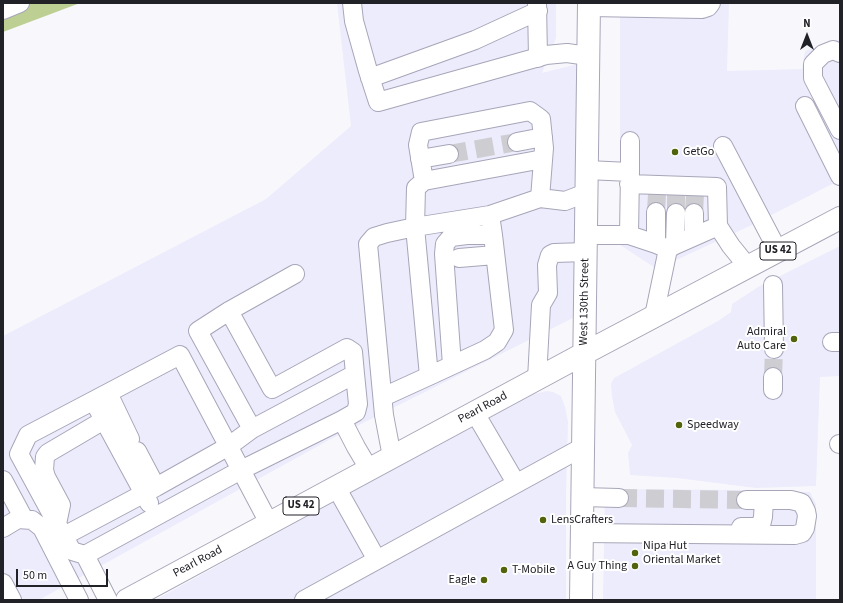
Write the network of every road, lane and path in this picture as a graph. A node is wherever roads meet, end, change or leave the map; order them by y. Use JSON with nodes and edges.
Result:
{"nodes":[{"id":1,"x":20,"y":3,"type":"edge"},
{"id":2,"x":352,"y":3,"type":"edge"},
{"id":3,"x":711,"y":3,"type":"edge"},
{"id":4,"x":589,"y":5,"type":"edge"},
{"id":5,"x":538,"y":7,"type":"edge"},
{"id":6,"x":3,"y":10,"type":"edge"},
{"id":7,"x":840,"y":53,"type":"edge"},
{"id":8,"x":588,"y":56,"type":"junction"},
{"id":9,"x":538,"y":58,"type":"junction"},
{"id":10,"x":370,"y":78,"type":"junction"},
{"id":11,"x":805,"y":106,"type":"dead end"},
{"id":12,"x":840,"y":130,"type":"edge"},
{"id":13,"x":543,"y":137,"type":"junction"},
{"id":14,"x":630,"y":141,"type":"dead end"},
{"id":15,"x":517,"y":142,"type":"tunnel mouth"},
{"id":16,"x":723,"y":146,"type":"dead end"},
{"id":17,"x":449,"y":154,"type":"tunnel mouth"},
{"id":18,"x":420,"y":159,"type":"junction"},
{"id":19,"x":543,"y":159,"type":"junction"},
{"id":20,"x":587,"y":170,"type":"junction"},
{"id":21,"x":840,"y":176,"type":"edge"},
{"id":22,"x":630,"y":178,"type":"junction"},
{"id":23,"x":424,"y":181,"type":"junction"},
{"id":24,"x":586,"y":193,"type":"junction"},
{"id":25,"x":540,"y":198,"type":"junction"},
{"id":26,"x":656,"y":212,"type":"tunnel mouth"},
{"id":27,"x":676,"y":213,"type":"tunnel mouth"},
{"id":28,"x":694,"y":213,"type":"tunnel mouth"},
{"id":29,"x":490,"y":215,"type":"junction"},
{"id":30,"x":840,"y":218,"type":"edge"},
{"id":31,"x":718,"y":226,"type":"junction"},
{"id":32,"x":415,"y":227,"type":"junction"},
{"id":33,"x":493,"y":235,"type":"junction"},
{"id":34,"x":629,"y":235,"type":"junction"},
{"id":35,"x":694,"y":236,"type":"junction"},
{"id":36,"x":586,"y":244,"type":"junction"},
{"id":37,"x":666,"y":246,"type":"junction"},
{"id":38,"x":778,"y":251,"type":"junction"},
{"id":39,"x":495,"y":255,"type":"junction"},
{"id":40,"x":459,"y":258,"type":"dead end"},
{"id":41,"x":748,"y":267,"type":"junction"},
{"id":42,"x":295,"y":274,"type":"dead end"},
{"id":43,"x":773,"y":285,"type":"dead end"},
{"id":44,"x":229,"y":311,"type":"junction"},
{"id":45,"x":654,"y":316,"type":"junction"},
{"id":46,"x":198,"y":332,"type":"junction"},
{"id":47,"x":774,"y":349,"type":"tunnel mouth"},
{"id":48,"x":584,"y":353,"type":"junction"},
{"id":49,"x":180,"y":354,"type":"junction"},
{"id":50,"x":452,"y":365,"type":"junction"},
{"id":51,"x":355,"y":374,"type":"junction"},
{"id":52,"x":429,"y":376,"type":"junction"},
{"id":53,"x":537,"y":379,"type":"junction"},
{"id":54,"x":272,"y":389,"type":"junction"},
{"id":55,"x":101,"y":397,"type":"junction"},
{"id":56,"x":383,"y":397,"type":"junction"},
{"id":57,"x":284,"y":412,"type":"junction"},
{"id":58,"x":474,"y":413,"type":"junction"},
{"id":59,"x":104,"y":420,"type":"junction"},
{"id":60,"x":342,"y":420,"type":"junction"},
{"id":61,"x":252,"y":429,"type":"junction"},
{"id":62,"x":229,"y":446,"type":"junction"},
{"id":63,"x":583,"y":447,"type":"junction"},
{"id":64,"x":392,"y":457,"type":"junction"},
{"id":65,"x":369,"y":469,"type":"junction"},
{"id":66,"x":241,"y":470,"type":"junction"},
{"id":67,"x":3,"y":480,"type":"edge"},
{"id":68,"x":516,"y":483,"type":"junction"},
{"id":69,"x":336,"y":487,"type":"junction"},
{"id":70,"x":150,"y":490,"type":"junction"},
{"id":71,"x":582,"y":497,"type":"junction"},
{"id":72,"x":619,"y":498,"type":"tunnel mouth"},
{"id":73,"x":746,"y":500,"type":"tunnel mouth"},
{"id":74,"x":764,"y":500,"type":"junction"},
{"id":75,"x":156,"y":516,"type":"junction"},
{"id":76,"x":24,"y":519,"type":"junction"},
{"id":77,"x":269,"y":523,"type":"junction"},
{"id":78,"x":3,"y":528,"type":"edge"},
{"id":79,"x":60,"y":530,"type":"junction"},
{"id":80,"x":582,"y":533,"type":"junction"},
{"id":81,"x":674,"y":534,"type":"junction"},
{"id":82,"x":85,"y":554,"type":"junction"},
{"id":83,"x":377,"y":560,"type":"junction"},
{"id":84,"x":3,"y":583,"type":"edge"},
{"id":85,"x":12,"y":600,"type":"edge"},
{"id":86,"x":79,"y":600,"type":"edge"},
{"id":87,"x":108,"y":600,"type":"edge"},
{"id":88,"x":127,"y":600,"type":"edge"},
{"id":89,"x":304,"y":600,"type":"edge"},
{"id":90,"x":581,"y":600,"type":"edge"}],
"edges":[{"from":1,"to":6,"type":"street"},
{"from":2,"to":10,"type":"street"},
{"from":3,"to":4,"type":"street"},
{"from":4,"to":8,"type":"main road","name":"West 130th Street"},
{"from":5,"to":9,"type":"street"},
{"from":5,"to":10,"type":"street"},
{"from":7,"to":12,"type":"street"},
{"from":8,"to":9,"type":"street"},
{"from":8,"to":20,"type":"main road","name":"West 130th Street"},
{"from":9,"to":10,"type":"street"},
{"from":11,"to":21,"type":"street"},
{"from":13,"to":15,"type":"street"},
{"from":13,"to":18,"type":"street"},
{"from":13,"to":19,"type":"street"},
{"from":14,"to":22,"type":"street"},
{"from":16,"to":38,"type":"street"},
{"from":17,"to":18,"type":"street"},
{"from":18,"to":23,"type":"street"},
{"from":19,"to":23,"type":"street"},
{"from":19,"to":25,"type":"street"},
{"from":20,"to":22,"type":"street"},
{"from":20,"to":24,"type":"main road","name":"West 130th Street"},
{"from":22,"to":31,"type":"street"},
{"from":22,"to":34,"type":"street"},
{"from":23,"to":32,"type":"street"},
{"from":24,"to":25,"type":"street"},
{"from":24,"to":36,"type":"main road","name":"West 130th Street"},
{"from":25,"to":29,"type":"street"},
{"from":26,"to":37,"type":"street"},
{"from":27,"to":37,"type":"street"},
{"from":28,"to":35,"type":"street"},
{"from":29,"to":32,"type":"street"},
{"from":29,"to":33,"type":"street"},
{"from":30,"to":38,"type":"main road","name":"Pearl Road","number":"US 42"},
{"from":31,"to":35,"type":"street"},
{"from":31,"to":41,"type":"street"},
{"from":32,"to":52,"type":"street"},
{"from":32,"to":56,"type":"street"},
{"from":33,"to":39,"type":"street"},
{"from":33,"to":50,"type":"street"},
{"from":34,"to":36,"type":"street"},
{"from":34,"to":37,"type":"street"},
{"from":35,"to":37,"type":"street"},
{"from":36,"to":48,"type":"main road","name":"West 130th Street"},
{"from":36,"to":53,"type":"street"},
{"from":37,"to":45,"type":"street"},
{"from":38,"to":41,"type":"main road","name":"Pearl Road","number":"US 42"},
{"from":39,"to":40,"type":"street"},
{"from":39,"to":50,"type":"street"},
{"from":41,"to":45,"type":"main road","name":"Pearl Road","number":"US 42"},
{"from":42,"to":44,"type":"street"},
{"from":43,"to":47,"type":"street"},
{"from":44,"to":46,"type":"street"},
{"from":44,"to":54,"type":"street"},
{"from":45,"to":48,"type":"main road","name":"Pearl Road","number":"US 42"},
{"from":46,"to":49,"type":"street"},
{"from":46,"to":61,"type":"street"},
{"from":48,"to":53,"type":"main road","name":"Pearl Road","number":"US 42"},
{"from":48,"to":63,"type":"main road","name":"West 130th Street"},
{"from":49,"to":55,"type":"street"},
{"from":49,"to":62,"type":"street"},
{"from":50,"to":52,"type":"street"},
{"from":51,"to":54,"type":"street"},
{"from":51,"to":57,"type":"street"},
{"from":51,"to":60,"type":"street"},
{"from":52,"to":56,"type":"street"},
{"from":53,"to":58,"type":"main road","name":"Pearl Road","number":"US 42"},
{"from":54,"to":57,"type":"street"},
{"from":55,"to":59,"type":"street"},
{"from":55,"to":70,"type":"street"},
{"from":55,"to":79,"type":"street"},
{"from":56,"to":64,"type":"street"},
{"from":57,"to":61,"type":"street"},
{"from":58,"to":64,"type":"main road","name":"Pearl Road","number":"US 42"},
{"from":58,"to":68,"type":"street"},
{"from":59,"to":70,"type":"street"},
{"from":59,"to":79,"type":"street"},
{"from":60,"to":65,"type":"street"},
{"from":60,"to":66,"type":"street"},
{"from":61,"to":62,"type":"street"},
{"from":62,"to":66,"type":"street"},
{"from":62,"to":70,"type":"street"},
{"from":63,"to":68,"type":"street"},
{"from":63,"to":71,"type":"main road","name":"West 130th Street"},
{"from":64,"to":65,"type":"main road","name":"Pearl Road","number":"US 42"},
{"from":65,"to":69,"type":"main road","name":"Pearl Road","number":"US 42"},
{"from":66,"to":75,"type":"street"},
{"from":66,"to":77,"type":"street"},
{"from":67,"to":76,"type":"street"},
{"from":68,"to":83,"type":"street"},
{"from":69,"to":77,"type":"main road","name":"Pearl Road","number":"US 42"},
{"from":69,"to":83,"type":"street"},
{"from":70,"to":75,"type":"street"},
{"from":70,"to":79,"type":"street"},
{"from":71,"to":72,"type":"street"},
{"from":71,"to":80,"type":"main road","name":"West 130th Street"},
{"from":73,"to":74,"type":"street"},
{"from":74,"to":81,"type":"street"},
{"from":74,"to":81,"type":"street"},
{"from":75,"to":82,"type":"street"},
{"from":76,"to":78,"type":"street"},
{"from":76,"to":86,"type":"street"},
{"from":77,"to":88,"type":"main road","name":"Pearl Road","number":"US 42"},
{"from":79,"to":82,"type":"street"},
{"from":80,"to":81,"type":"street"},
{"from":80,"to":90,"type":"main road","name":"West 130th Street"},
{"from":82,"to":87,"type":"street"},
{"from":83,"to":89,"type":"street"},
{"from":84,"to":85,"type":"street"}]}
